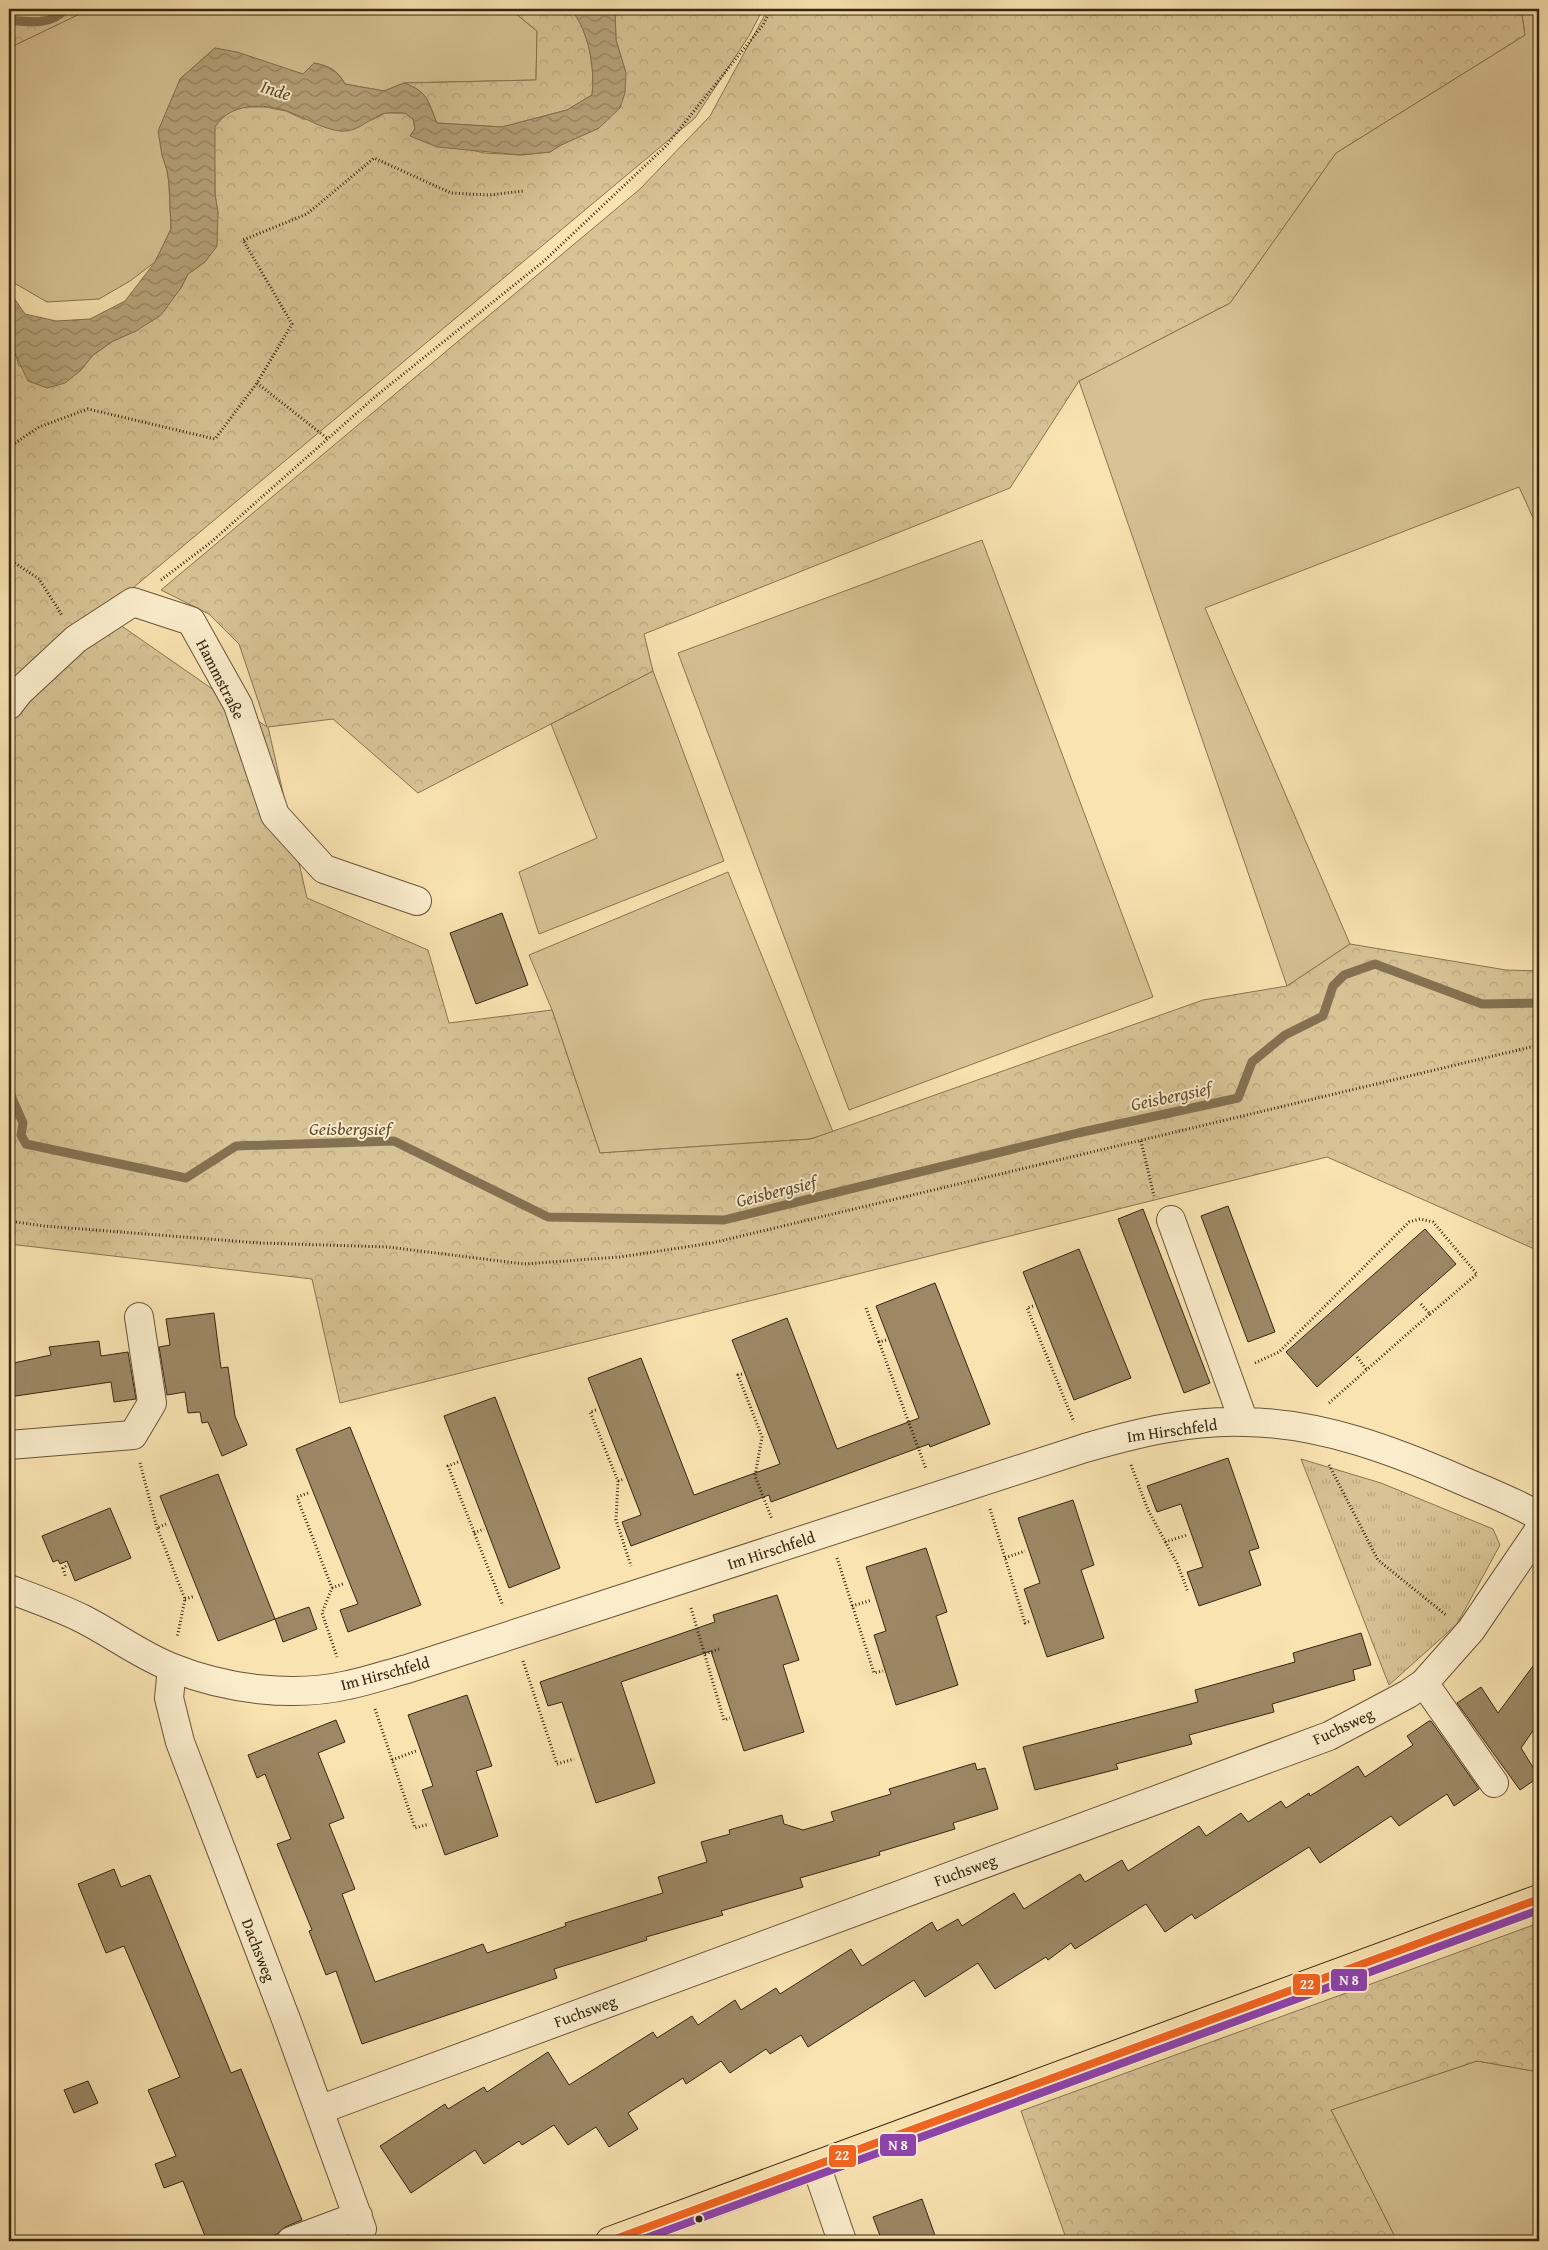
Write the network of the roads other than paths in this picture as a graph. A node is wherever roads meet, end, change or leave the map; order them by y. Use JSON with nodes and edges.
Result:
{"nodes":[{"id":1,"x":9,"y":705,"type":"edge"},
{"id":2,"x":417,"y":901,"type":"dead end"},
{"id":3,"x":1171,"y":1220,"type":"road end"},
{"id":4,"x":140,"y":1317,"type":"dead end"},
{"id":5,"x":1244,"y":1422,"type":"junction"},
{"id":6,"x":9,"y":1445,"type":"edge"},
{"id":7,"x":1539,"y":1516,"type":"edge"},
{"id":8,"x":1539,"y":1530,"type":"edge"},
{"id":9,"x":9,"y":1588,"type":"edge"},
{"id":10,"x":172,"y":1668,"type":"junction"},
{"id":11,"x":1424,"y":1683,"type":"junction"},
{"id":12,"x":1494,"y":1783,"type":"dead end"},
{"id":13,"x":1539,"y":1899,"type":"edge"},
{"id":14,"x":319,"y":2110,"type":"junction"},
{"id":15,"x":816,"y":2165,"type":"junction"},
{"id":16,"x":291,"y":2241,"type":"edge"},
{"id":17,"x":610,"y":2241,"type":"edge"},
{"id":18,"x":842,"y":2241,"type":"edge"}],
"edges":[{"from":1,"to":2,"type":"street","name":"Hammstraße"},
{"from":3,"to":5,"type":"street"},
{"from":4,"to":6,"type":"street"},
{"from":5,"to":7,"type":"street","name":"Im Hirschfeld"},
{"from":5,"to":10,"type":"street","name":"Im Hirschfeld"},
{"from":8,"to":11,"type":"street","name":"Fuchsweg"},
{"from":9,"to":10,"type":"street","name":"Im Hirschfeld"},
{"from":10,"to":14,"type":"street","name":"Dachsweg"},
{"from":11,"to":12,"type":"street"},
{"from":11,"to":14,"type":"street","name":"Fuchsweg"},
{"from":13,"to":15,"type":"main road"},
{"from":14,"to":16,"type":"street","name":"Dachsweg"},
{"from":15,"to":17,"type":"main road"},
{"from":15,"to":18,"type":"street"}]}
